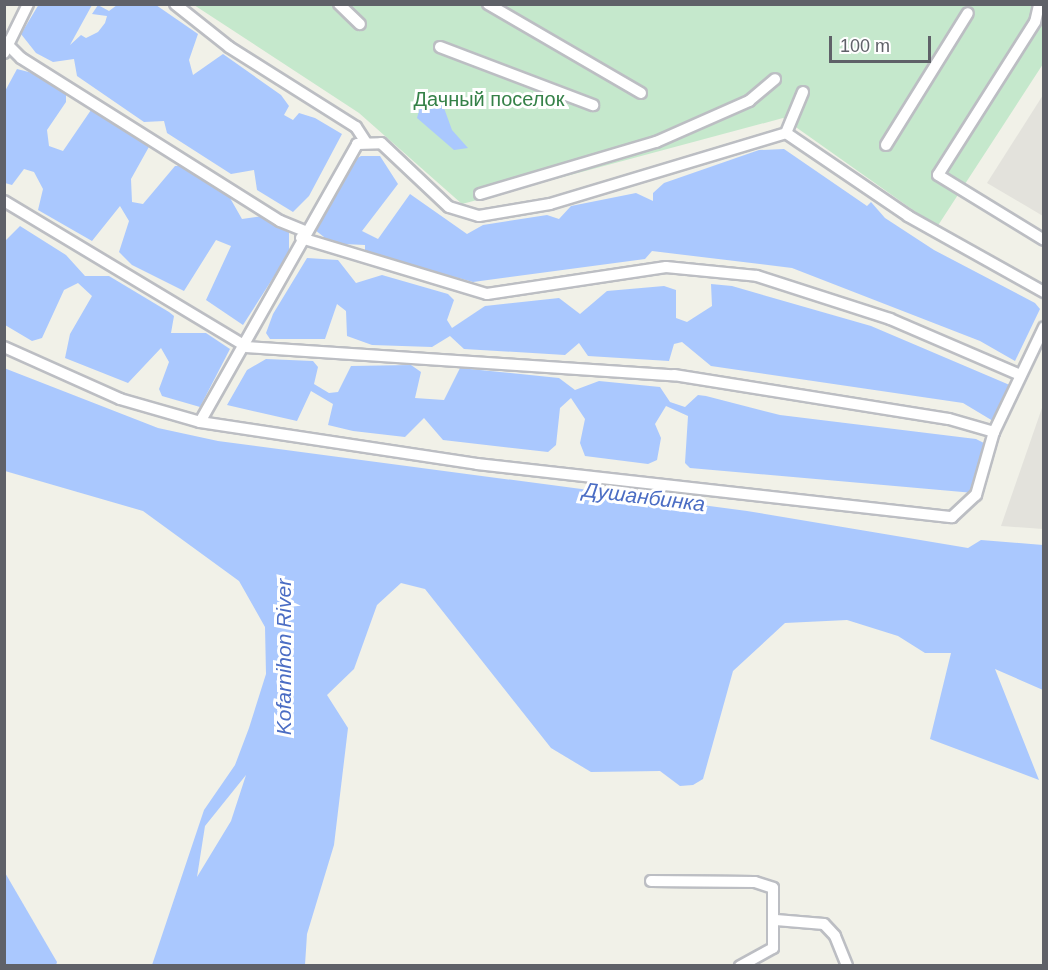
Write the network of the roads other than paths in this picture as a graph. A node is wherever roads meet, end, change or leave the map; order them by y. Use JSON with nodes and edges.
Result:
{"nodes":[{"id":1,"x":28,"y":4,"type":"edge"},
{"id":2,"x":175,"y":4,"type":"edge"},
{"id":3,"x":339,"y":4,"type":"edge"},
{"id":4,"x":489,"y":4,"type":"edge"},
{"id":5,"x":1039,"y":5,"type":"edge"},
{"id":6,"x":968,"y":13,"type":"dead end"},
{"id":7,"x":360,"y":24,"type":"dead end"},
{"id":8,"x":6,"y":46,"type":"edge"},
{"id":9,"x":440,"y":48,"type":"dead end"},
{"id":10,"x":775,"y":79,"type":"dead end"},
{"id":11,"x":803,"y":92,"type":"dead end"},
{"id":12,"x":641,"y":93,"type":"dead end"},
{"id":13,"x":593,"y":105,"type":"dead end"},
{"id":14,"x":786,"y":133,"type":"junction"},
{"id":15,"x":365,"y":141,"type":"junction"},
{"id":16,"x":886,"y":145,"type":"dead end"},
{"id":17,"x":480,"y":194,"type":"dead end"},
{"id":18,"x":4,"y":201,"type":"edge"},
{"id":19,"x":303,"y":234,"type":"junction"},
{"id":20,"x":1044,"y":240,"type":"edge"},
{"id":21,"x":1044,"y":292,"type":"edge"},
{"id":22,"x":1044,"y":327,"type":"edge"},
{"id":23,"x":241,"y":345,"type":"junction"},
{"id":24,"x":4,"y":347,"type":"edge"},
{"id":25,"x":1018,"y":374,"type":"junction"},
{"id":26,"x":200,"y":422,"type":"junction"},
{"id":27,"x":994,"y":432,"type":"junction"},
{"id":28,"x":651,"y":881,"type":"dead end"},
{"id":29,"x":776,"y":920,"type":"junction"},
{"id":30,"x":740,"y":966,"type":"edge"},
{"id":31,"x":846,"y":966,"type":"edge"}],
"edges":[{"from":1,"to":8,"type":"street"},
{"from":2,"to":15,"type":"street"},
{"from":3,"to":7,"type":"street"},
{"from":4,"to":12,"type":"street"},
{"from":5,"to":20,"type":"street"},
{"from":6,"to":16,"type":"street"},
{"from":8,"to":19,"type":"street"},
{"from":9,"to":13,"type":"street"},
{"from":10,"to":17,"type":"street"},
{"from":11,"to":14,"type":"street"},
{"from":14,"to":15,"type":"street"},
{"from":14,"to":21,"type":"street"},
{"from":15,"to":19,"type":"street"},
{"from":18,"to":23,"type":"street"},
{"from":19,"to":23,"type":"street"},
{"from":19,"to":25,"type":"street"},
{"from":22,"to":25,"type":"street"},
{"from":23,"to":26,"type":"street"},
{"from":23,"to":27,"type":"street"},
{"from":24,"to":26,"type":"street"},
{"from":25,"to":27,"type":"street"},
{"from":26,"to":27,"type":"street"},
{"from":28,"to":29,"type":"street"},
{"from":29,"to":30,"type":"street"},
{"from":29,"to":31,"type":"street"}]}
